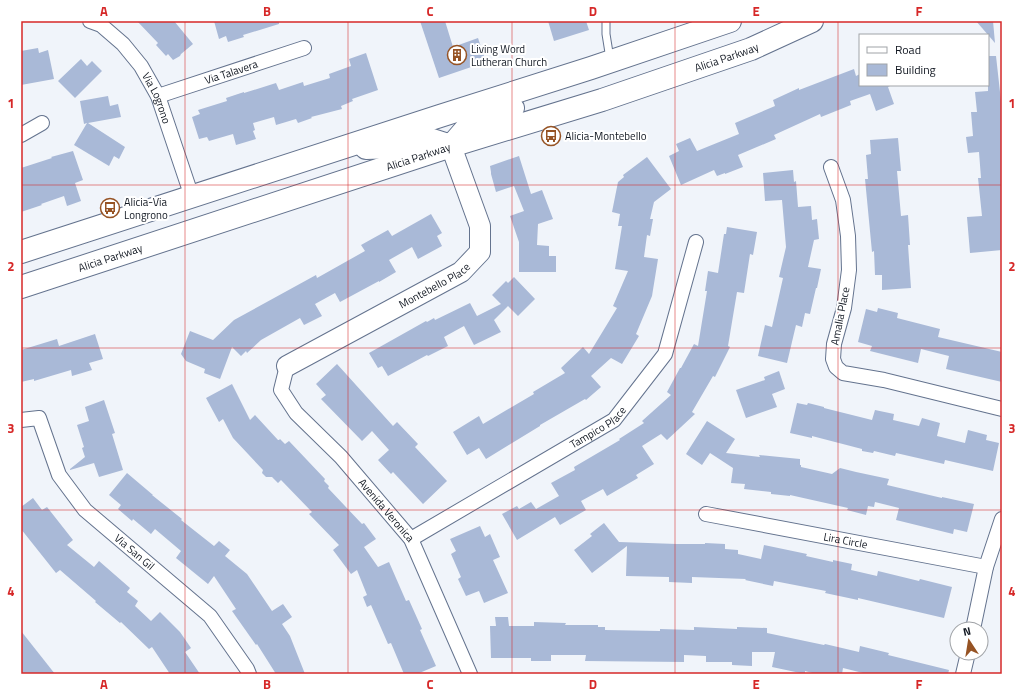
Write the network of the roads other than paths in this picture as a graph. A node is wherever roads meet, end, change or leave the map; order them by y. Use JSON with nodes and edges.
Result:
{"nodes":[{"id":1,"x":90,"y":21,"type":"edge"},
{"id":2,"x":606,"y":21,"type":"edge"},
{"id":3,"x":730,"y":21,"type":"edge"},
{"id":4,"x":812,"y":21,"type":"edge"},
{"id":5,"x":304,"y":48,"type":"dead end"},
{"id":6,"x":601,"y":65,"type":"junction"},
{"id":7,"x":158,"y":96,"type":"junction"},
{"id":8,"x":42,"y":123,"type":"dead end"},
{"id":9,"x":21,"y":135,"type":"edge"},
{"id":10,"x":451,"y":146,"type":"junction"},
{"id":11,"x":340,"y":148,"type":"junction"},
{"id":12,"x":831,"y":167,"type":"dead end"},
{"id":13,"x":192,"y":197,"type":"junction"},
{"id":14,"x":696,"y":242,"type":"dead end"},
{"id":15,"x":21,"y":252,"type":"edge"},
{"id":16,"x":21,"y":287,"type":"edge"},
{"id":17,"x":287,"y":366,"type":"joint"},
{"id":18,"x":1002,"y":409,"type":"edge"},
{"id":19,"x":21,"y":420,"type":"edge"},
{"id":20,"x":706,"y":514,"type":"dead end"},
{"id":21,"x":1002,"y":519,"type":"edge"},
{"id":22,"x":412,"y":539,"type":"junction"},
{"id":23,"x":986,"y":568,"type":"junction"},
{"id":24,"x":975,"y":621,"type":"edge"},
{"id":25,"x":966,"y":661,"type":"edge"},
{"id":26,"x":249,"y":674,"type":"edge"},
{"id":27,"x":470,"y":674,"type":"edge"},
{"id":28,"x":963,"y":674,"type":"edge"}],
"edges":[{"from":1,"to":7,"type":"street","name":"Via Logrono"},
{"from":2,"to":6,"type":"lane"},
{"from":3,"to":6,"type":"main road"},
{"from":4,"to":10,"type":"main road","name":"Alicia Parkway"},
{"from":5,"to":7,"type":"street","name":"Via Talavera"},
{"from":6,"to":10,"type":"main road"},
{"from":6,"to":11,"type":"main road"},
{"from":7,"to":13,"type":"street","name":"Via Logrono"},
{"from":8,"to":9,"type":"street"},
{"from":10,"to":11,"type":"main road"},
{"from":10,"to":16,"type":"main road","name":"Alicia Parkway"},
{"from":10,"to":17,"type":"street","name":"Montebello Place"},
{"from":11,"to":13,"type":"main road"},
{"from":12,"to":18,"type":"street","name":"Amalia Place"},
{"from":13,"to":15,"type":"main road"},
{"from":14,"to":22,"type":"street","name":"Tampico Place"},
{"from":17,"to":22,"type":"street","name":"Avenida Veronica"},
{"from":19,"to":26,"type":"street","name":"Via San Gil"},
{"from":20,"to":23,"type":"street","name":"Lira Circle"},
{"from":21,"to":23,"type":"street"},
{"from":22,"to":27,"type":"street","name":"Avenida Veronica"},
{"from":23,"to":24,"type":"street"},
{"from":25,"to":28,"type":"street"}]}
